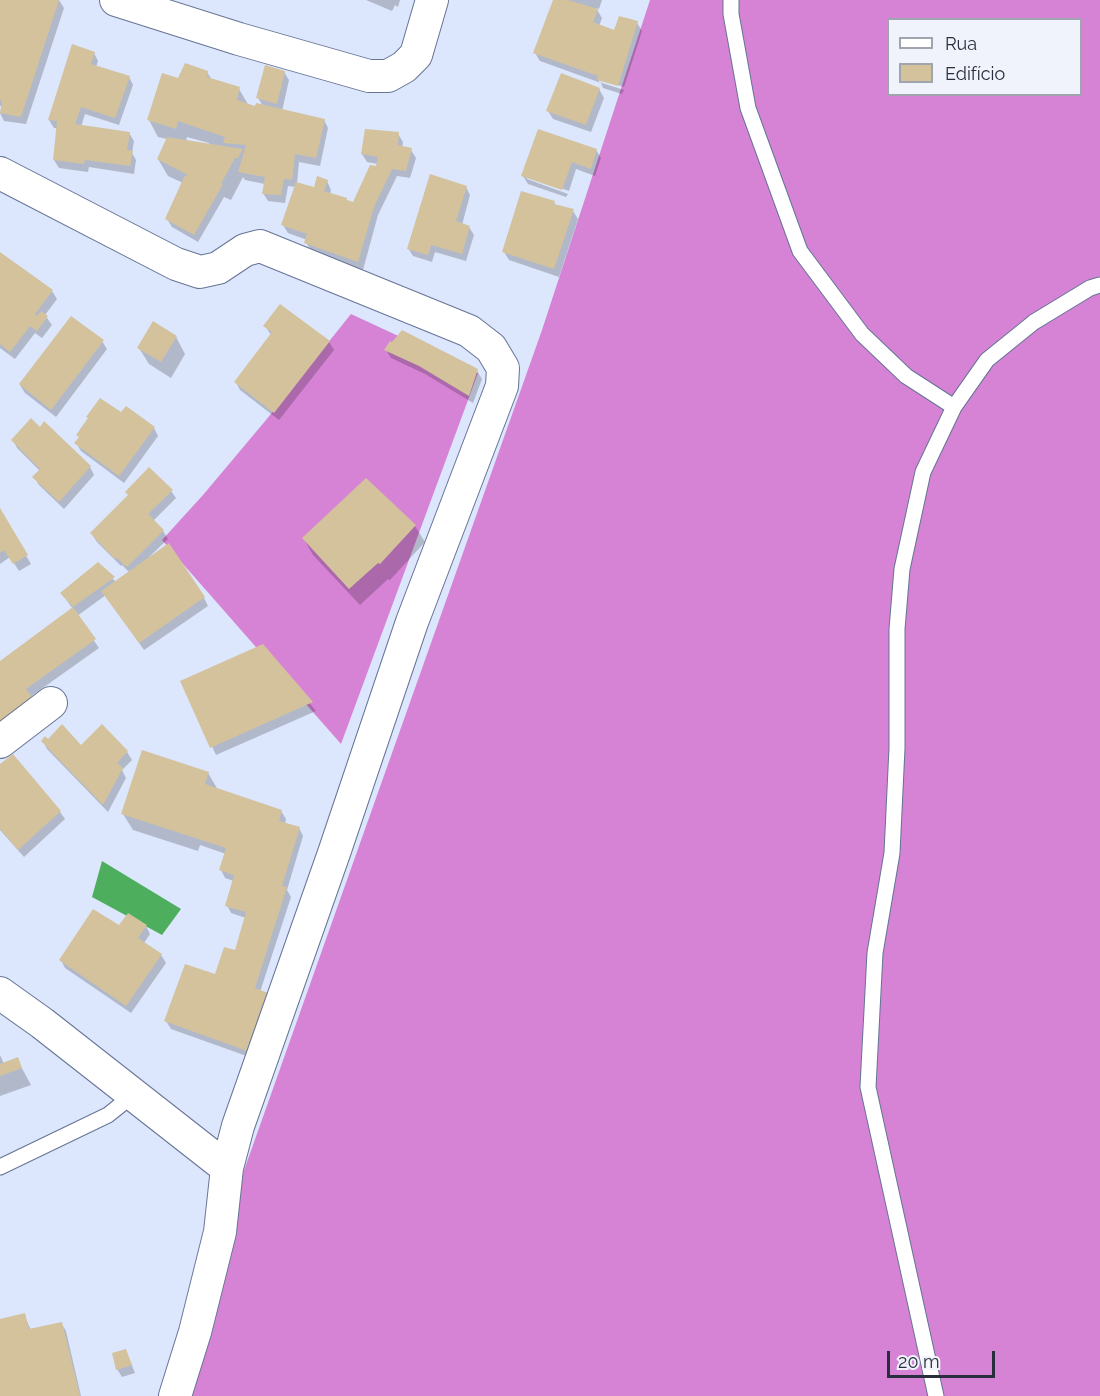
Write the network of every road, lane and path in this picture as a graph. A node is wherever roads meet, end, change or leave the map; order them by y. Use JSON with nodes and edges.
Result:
{"nodes":[{"id":1,"x":116,"y":0,"type":"edge"},
{"id":2,"x":432,"y":0,"type":"edge"},
{"id":3,"x":731,"y":0,"type":"edge"},
{"id":4,"x":0,"y":173,"type":"edge"},
{"id":5,"x":1100,"y":285,"type":"edge"},
{"id":6,"x":954,"y":407,"type":"junction"},
{"id":7,"x":51,"y":703,"type":"dead end"},
{"id":8,"x":0,"y":742,"type":"edge"},
{"id":9,"x":0,"y":993,"type":"edge"},
{"id":10,"x":133,"y":1095,"type":"junction"},
{"id":11,"x":0,"y":1167,"type":"edge"},
{"id":12,"x":226,"y":1168,"type":"junction"},
{"id":13,"x":175,"y":1396,"type":"edge"},
{"id":14,"x":936,"y":1396,"type":"edge"}],
"edges":[{"from":1,"to":2,"type":"street"},
{"from":3,"to":6,"type":"lane"},
{"from":4,"to":12,"type":"street"},
{"from":5,"to":6,"type":"lane"},
{"from":6,"to":14,"type":"lane"},
{"from":7,"to":8,"type":"street"},
{"from":9,"to":10,"type":"street"},
{"from":10,"to":11,"type":"lane"},
{"from":10,"to":12,"type":"street"},
{"from":12,"to":13,"type":"street"}]}
